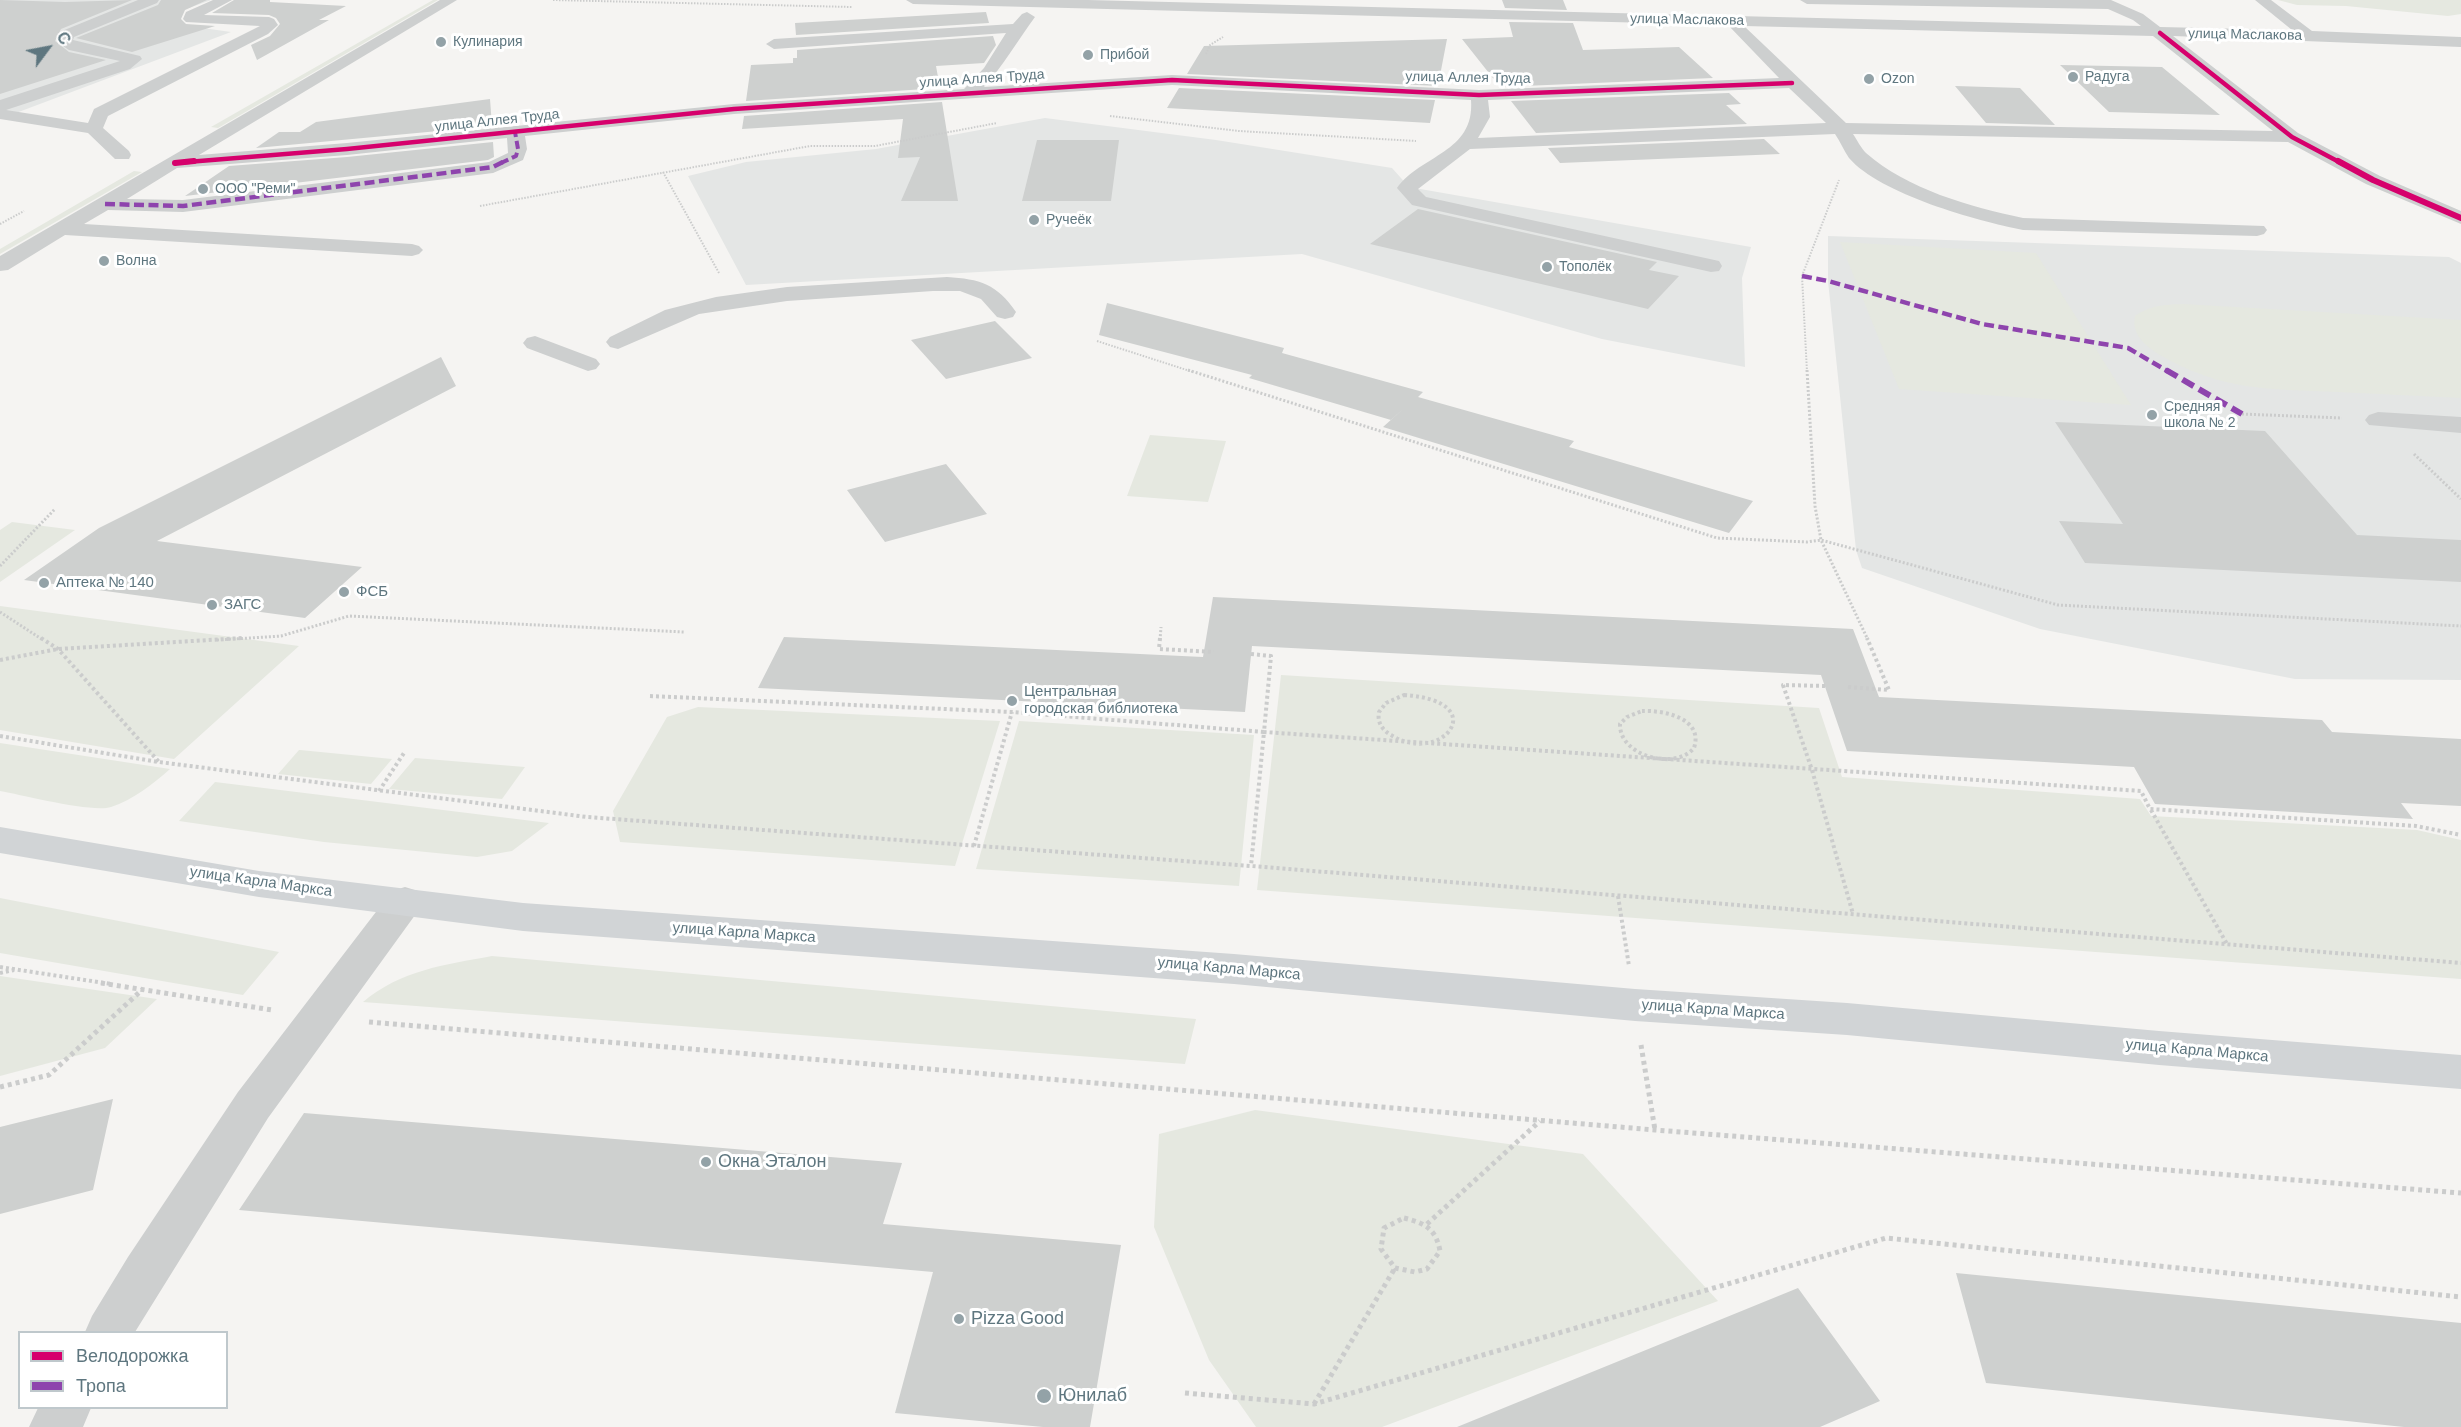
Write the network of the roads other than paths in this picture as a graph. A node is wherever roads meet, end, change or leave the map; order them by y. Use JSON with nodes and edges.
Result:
{"nodes":[{"id":1,"x":152,"y":0,"type":"edge"},
{"id":2,"x":225,"y":0,"type":"edge"},
{"id":3,"x":421,"y":0,"type":"edge"},
{"id":4,"x":450,"y":0,"type":"edge"},
{"id":5,"x":914,"y":0,"type":"edge"},
{"id":6,"x":1807,"y":0,"type":"edge"},
{"id":7,"x":2262,"y":0,"type":"edge"},
{"id":8,"x":1042,"y":2,"type":"edge"},
{"id":9,"x":2106,"y":3,"type":"edge"},
{"id":10,"x":1789,"y":8,"type":"dead end"},
{"id":11,"x":1733,"y":22,"type":"junction"},
{"id":12,"x":1800,"y":23,"type":"junction"},
{"id":13,"x":2294,"y":25,"type":"junction"},
{"id":14,"x":1017,"y":28,"type":"junction"},
{"id":15,"x":2461,"y":32,"type":"edge"},
{"id":16,"x":2160,"y":33,"type":"junction"},
{"id":17,"x":2309,"y":36,"type":"junction"},
{"id":18,"x":2461,"y":42,"type":"edge"},
{"id":19,"x":774,"y":44,"type":"dead end"},
{"id":20,"x":1753,"y":45,"type":"junction"},
{"id":21,"x":1776,"y":45,"type":"dead end"},
{"id":22,"x":2152,"y":52,"type":"dead end"},
{"id":23,"x":2186,"y":53,"type":"junction"},
{"id":24,"x":275,"y":83,"type":"dead end"},
{"id":25,"x":1792,"y":83,"type":"junction"},
{"id":26,"x":968,"y":94,"type":"junction"},
{"id":27,"x":1479,"y":95,"type":"junction"},
{"id":28,"x":0,"y":106,"type":"edge"},
{"id":29,"x":0,"y":114,"type":"edge"},
{"id":30,"x":1925,"y":114,"type":"dead end"},
{"id":31,"x":1841,"y":128,"type":"junction"},
{"id":32,"x":94,"y":129,"type":"junction"},
{"id":33,"x":1947,"y":131,"type":"junction"},
{"id":34,"x":514,"y":132,"type":"junction"},
{"id":35,"x":2292,"y":137,"type":"junction"},
{"id":36,"x":369,"y":138,"type":"dead end"},
{"id":37,"x":1465,"y":144,"type":"junction"},
{"id":38,"x":347,"y":150,"type":"junction"},
{"id":39,"x":175,"y":163,"type":"junction"},
{"id":40,"x":114,"y":173,"type":"dead end"},
{"id":41,"x":105,"y":204,"type":"junction"},
{"id":42,"x":2461,"y":218,"type":"edge"},
{"id":43,"x":61,"y":229,"type":"junction"},
{"id":44,"x":2257,"y":230,"type":"dead end"},
{"id":45,"x":412,"y":250,"type":"dead end"},
{"id":46,"x":0,"y":265,"type":"edge"},
{"id":47,"x":1711,"y":266,"type":"dead end"},
{"id":48,"x":1005,"y":312,"type":"dead end"},
{"id":49,"x":618,"y":342,"type":"dead end"},
{"id":50,"x":535,"y":343,"type":"dead end"},
{"id":51,"x":588,"y":364,"type":"dead end"},
{"id":52,"x":2378,"y":420,"type":"dead end"},
{"id":53,"x":2461,"y":426,"type":"edge"},
{"id":54,"x":0,"y":840,"type":"edge"},
{"id":55,"x":405,"y":901,"type":"junction"},
{"id":56,"x":2461,"y":1072,"type":"edge"},
{"id":57,"x":111,"y":1331,"type":"edge"},
{"id":58,"x":65,"y":1409,"type":"edge"},
{"id":59,"x":55,"y":1427,"type":"edge"}],
"edges":[{"from":1,"to":28,"type":"street"},
{"from":2,"to":32,"type":"street"},
{"from":3,"to":24,"type":"street"},
{"from":4,"to":39,"type":"street","name":"улица Аллея Труда"},
{"from":5,"to":8,"type":"street","name":"улица Маслакова"},
{"from":6,"to":9,"type":"street"},
{"from":7,"to":13,"type":"street"},
{"from":8,"to":11,"type":"street","name":"улица Маслакова"},
{"from":8,"to":14,"type":"street"},
{"from":9,"to":16,"type":"street"},
{"from":10,"to":12,"type":"street"},
{"from":11,"to":12,"type":"street","name":"улица Маслакова"},
{"from":11,"to":20,"type":"street"},
{"from":12,"to":16,"type":"street","name":"улица Маслакова"},
{"from":13,"to":15,"type":"street"},
{"from":13,"to":17,"type":"street"},
{"from":14,"to":19,"type":"street"},
{"from":14,"to":26,"type":"street"},
{"from":16,"to":17,"type":"street","name":"улица Маслакова"},
{"from":16,"to":23,"type":"street"},
{"from":17,"to":18,"type":"street","name":"улица Маслакова"},
{"from":20,"to":21,"type":"street"},
{"from":20,"to":25,"type":"street"},
{"from":22,"to":23,"type":"street"},
{"from":23,"to":35,"type":"street"},
{"from":25,"to":27,"type":"street","name":"улица Аллея Труда"},
{"from":25,"to":31,"type":"street"},
{"from":26,"to":27,"type":"street","name":"улица Аллея Труда"},
{"from":26,"to":34,"type":"street","name":"улица Аллея Труда"},
{"from":27,"to":37,"type":"street"},
{"from":29,"to":32,"type":"street"},
{"from":30,"to":33,"type":"street"},
{"from":31,"to":33,"type":"street"},
{"from":31,"to":37,"type":"street"},
{"from":31,"to":44,"type":"street"},
{"from":32,"to":40,"type":"street"},
{"from":33,"to":35,"type":"street"},
{"from":34,"to":38,"type":"street","name":"улица Аллея Труда"},
{"from":34,"to":41,"type":"street"},
{"from":35,"to":42,"type":"street"},
{"from":36,"to":38,"type":"street"},
{"from":37,"to":47,"type":"street"},
{"from":38,"to":39,"type":"street","name":"улица Аллея Труда"},
{"from":39,"to":41,"type":"street","name":"улица Аллея Труда"},
{"from":41,"to":43,"type":"street","name":"улица Аллея Труда"},
{"from":43,"to":45,"type":"street"},
{"from":43,"to":46,"type":"street","name":"улица Аллея Труда"},
{"from":48,"to":49,"type":"street"},
{"from":50,"to":51,"type":"street"},
{"from":52,"to":53,"type":"street"},
{"from":54,"to":55,"type":"main road","name":"улица Карла Маркса"},
{"from":55,"to":56,"type":"main road","name":"улица Карла Маркса"},
{"from":55,"to":57,"type":"street"},
{"from":58,"to":59,"type":"street"}]}
